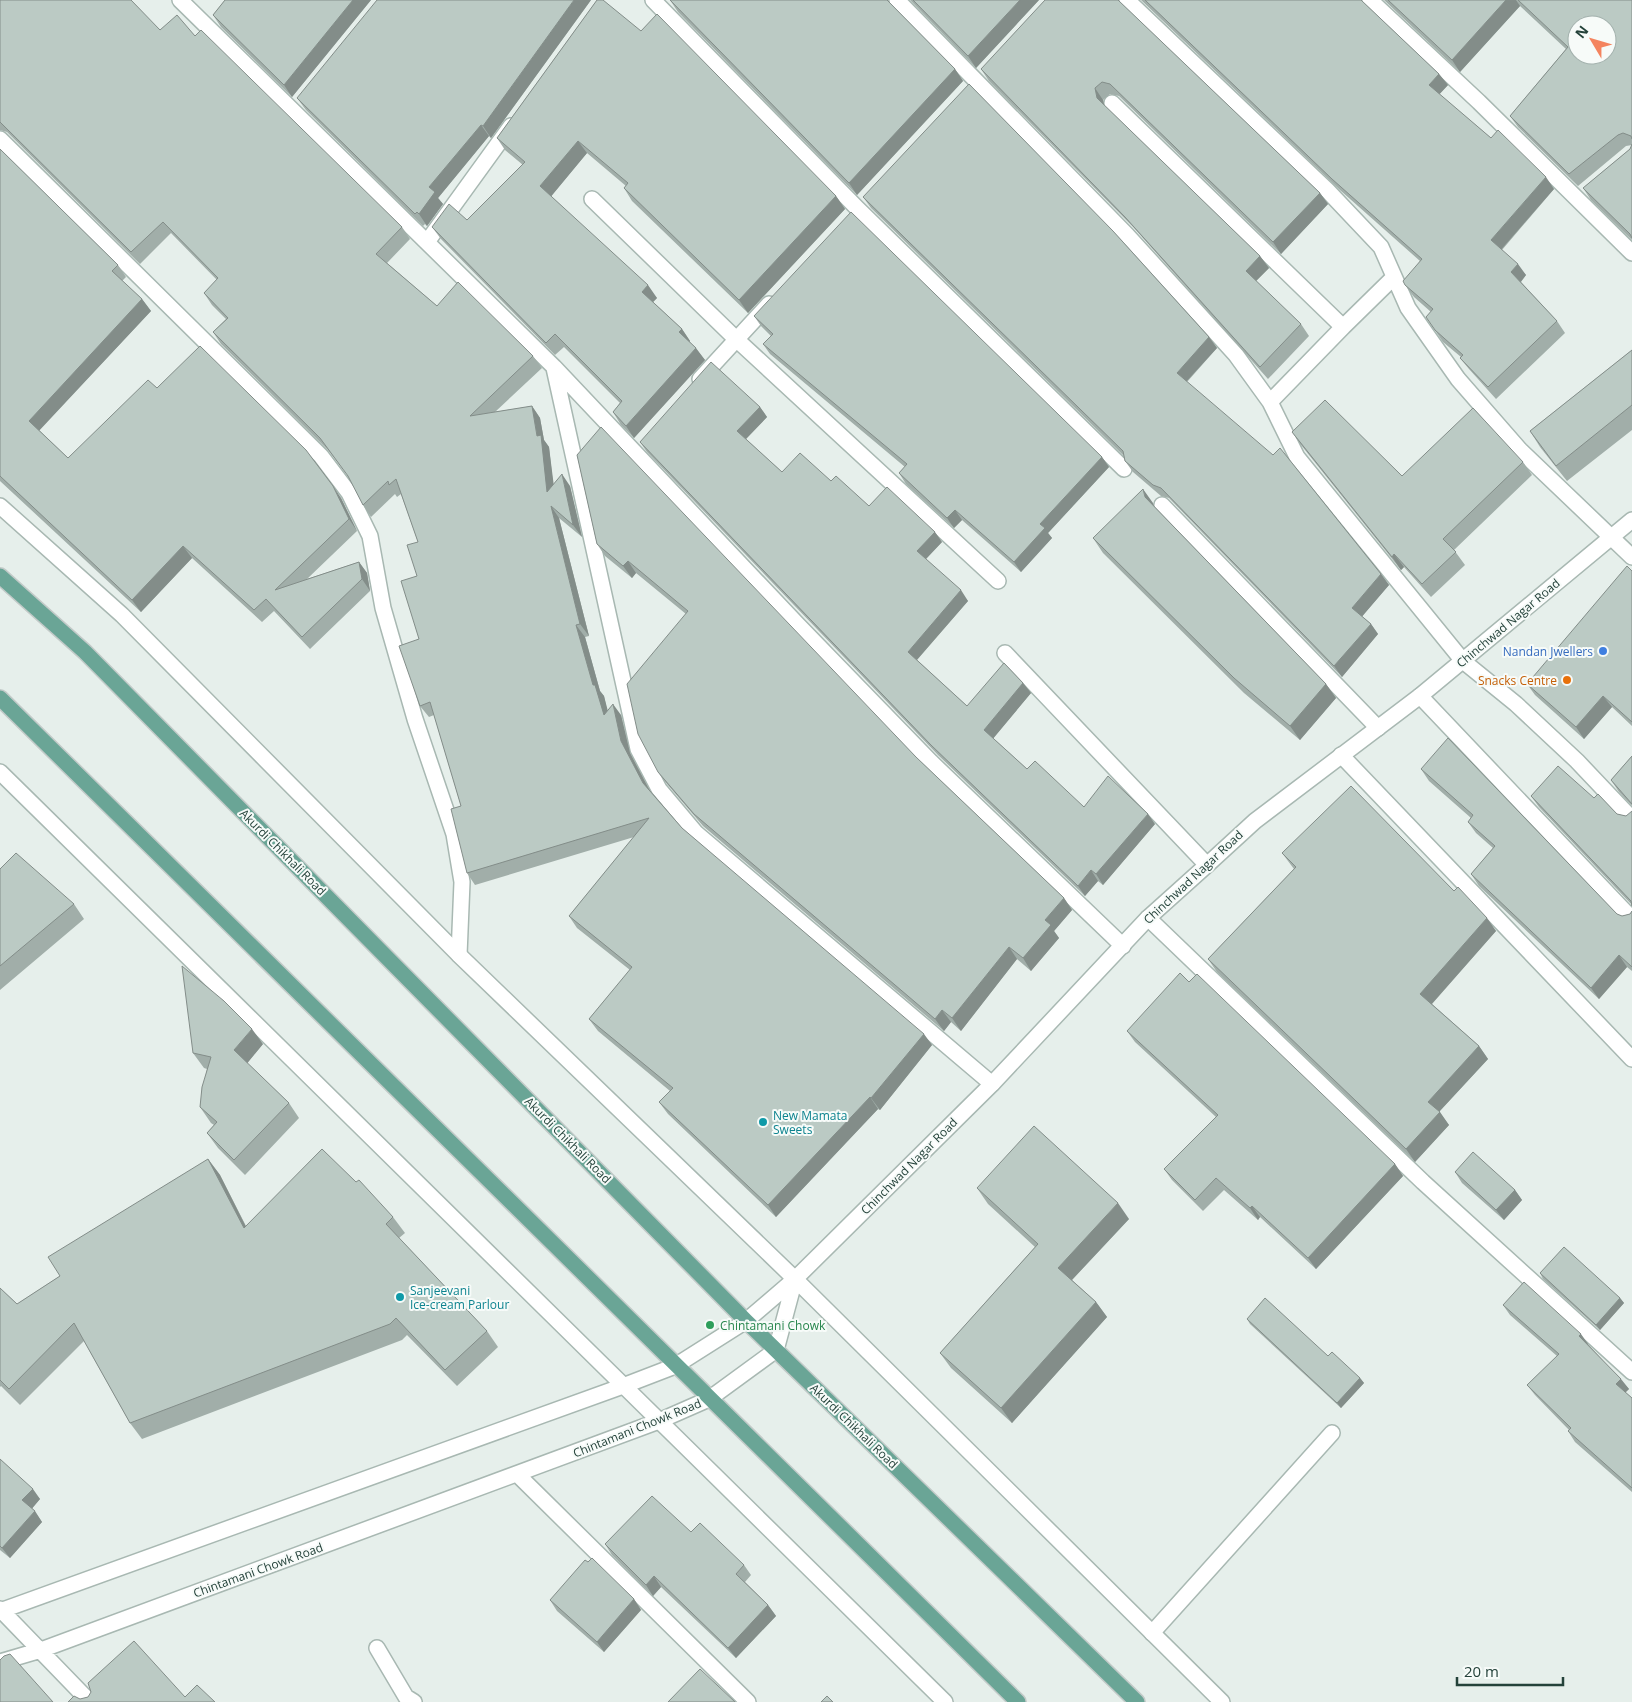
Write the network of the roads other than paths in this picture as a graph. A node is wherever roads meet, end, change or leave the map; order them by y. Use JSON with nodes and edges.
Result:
{"nodes":[{"id":1,"x":180,"y":0,"type":"edge"},
{"id":2,"x":652,"y":0,"type":"edge"},
{"id":3,"x":897,"y":0,"type":"edge"},
{"id":4,"x":1128,"y":0,"type":"edge"},
{"id":5,"x":1370,"y":0,"type":"edge"},
{"id":6,"x":988,"y":70,"type":"edge"},
{"id":7,"x":973,"y":86,"type":"junction"},
{"id":8,"x":304,"y":97,"type":"edge"},
{"id":9,"x":1112,"y":103,"type":"edge"},
{"id":10,"x":292,"y":112,"type":"junction"},
{"id":11,"x":518,"y":117,"type":"edge"},
{"id":12,"x":0,"y":139,"type":"edge"},
{"id":13,"x":1591,"y":188,"type":"edge"},
{"id":14,"x":870,"y":194,"type":"edge"},
{"id":15,"x":592,"y":199,"type":"dead end"},
{"id":16,"x":1577,"y":199,"type":"junction"},
{"id":17,"x":857,"y":208,"type":"junction"},
{"id":18,"x":844,"y":222,"type":"edge"},
{"id":19,"x":427,"y":242,"type":"junction"},
{"id":20,"x":1632,"y":253,"type":"edge"},
{"id":21,"x":1394,"y":277,"type":"junction"},
{"id":22,"x":780,"y":291,"type":"edge"},
{"id":23,"x":1343,"y":327,"type":"junction"},
{"id":24,"x":736,"y":339,"type":"junction"},
{"id":25,"x":554,"y":367,"type":"junction"},
{"id":26,"x":691,"y":389,"type":"edge"},
{"id":27,"x":1270,"y":402,"type":"junction"},
{"id":28,"x":647,"y":439,"type":"edge"},
{"id":29,"x":634,"y":453,"type":"junction"},
{"id":30,"x":1124,"y":469,"type":"edge"},
{"id":31,"x":1162,"y":505,"type":"edge"},
{"id":32,"x":0,"y":506,"type":"edge"},
{"id":33,"x":1632,"y":520,"type":"edge"},
{"id":34,"x":1612,"y":537,"type":"junction"},
{"id":35,"x":1632,"y":557,"type":"edge"},
{"id":36,"x":0,"y":576,"type":"edge"},
{"id":37,"x":998,"y":581,"type":"dead end"},
{"id":38,"x":1005,"y":653,"type":"dead end"},
{"id":39,"x":1463,"y":661,"type":"junction"},
{"id":40,"x":1420,"y":696,"type":"junction"},
{"id":41,"x":0,"y":698,"type":"edge"},
{"id":42,"x":1378,"y":728,"type":"junction"},
{"id":43,"x":1341,"y":755,"type":"junction"},
{"id":44,"x":0,"y":772,"type":"edge"},
{"id":45,"x":1632,"y":819,"type":"edge"},
{"id":46,"x":1207,"y":865,"type":"junction"},
{"id":47,"x":1148,"y":918,"type":"junction"},
{"id":48,"x":1632,"y":919,"type":"edge"},
{"id":49,"x":1123,"y":946,"type":"junction"},
{"id":50,"x":460,"y":955,"type":"junction"},
{"id":51,"x":1632,"y":1059,"type":"edge"},
{"id":52,"x":992,"y":1084,"type":"junction"},
{"id":53,"x":795,"y":1280,"type":"junction"},
{"id":54,"x":746,"y":1321,"type":"junction"},
{"id":55,"x":776,"y":1350,"type":"junction"},
{"id":56,"x":675,"y":1366,"type":"junction"},
{"id":57,"x":1632,"y":1372,"type":"edge"},
{"id":58,"x":623,"y":1386,"type":"junction"},
{"id":59,"x":709,"y":1399,"type":"junction"},
{"id":60,"x":659,"y":1421,"type":"junction"},
{"id":61,"x":1332,"y":1433,"type":"dead end"},
{"id":62,"x":518,"y":1475,"type":"junction"},
{"id":63,"x":0,"y":1610,"type":"edge"},
{"id":64,"x":1152,"y":1633,"type":"junction"},
{"id":65,"x":377,"y":1648,"type":"dead end"},
{"id":66,"x":42,"y":1650,"type":"junction"},
{"id":67,"x":0,"y":1662,"type":"edge"},
{"id":68,"x":90,"y":1702,"type":"edge"},
{"id":69,"x":414,"y":1702,"type":"edge"},
{"id":70,"x":748,"y":1702,"type":"edge"},
{"id":71,"x":944,"y":1702,"type":"edge"},
{"id":72,"x":1018,"y":1702,"type":"edge"},
{"id":73,"x":1137,"y":1702,"type":"edge"},
{"id":74,"x":1222,"y":1702,"type":"edge"}],
"edges":[{"from":1,"to":10,"type":"street"},
{"from":2,"to":17,"type":"street"},
{"from":3,"to":7,"type":"street"},
{"from":4,"to":21,"type":"street"},
{"from":5,"to":16,"type":"street"},
{"from":6,"to":7,"type":"street"},
{"from":7,"to":27,"type":"street"},
{"from":8,"to":10,"type":"street"},
{"from":9,"to":23,"type":"street"},
{"from":10,"to":19,"type":"street"},
{"from":11,"to":19,"type":"street"},
{"from":12,"to":50,"type":"street"},
{"from":13,"to":16,"type":"street"},
{"from":14,"to":17,"type":"street"},
{"from":15,"to":24,"type":"street"},
{"from":16,"to":20,"type":"street"},
{"from":17,"to":18,"type":"street"},
{"from":17,"to":30,"type":"street"},
{"from":19,"to":25,"type":"street"},
{"from":21,"to":23,"type":"street"},
{"from":21,"to":34,"type":"street"},
{"from":22,"to":24,"type":"street"},
{"from":23,"to":27,"type":"street"},
{"from":24,"to":26,"type":"street"},
{"from":24,"to":37,"type":"street"},
{"from":25,"to":29,"type":"street"},
{"from":25,"to":52,"type":"street"},
{"from":27,"to":39,"type":"street"},
{"from":28,"to":29,"type":"street"},
{"from":29,"to":49,"type":"street"},
{"from":31,"to":42,"type":"street"},
{"from":32,"to":50,"type":"street"},
{"from":33,"to":34,"type":"street","name":"Chinchwad Nagar Road"},
{"from":34,"to":35,"type":"street"},
{"from":34,"to":39,"type":"street","name":"Chinchwad Nagar Road"},
{"from":36,"to":54,"type":"main road","name":"Akurdi Chikhali Road"},
{"from":38,"to":46,"type":"street"},
{"from":39,"to":40,"type":"street","name":"Chinchwad Nagar Road"},
{"from":39,"to":45,"type":"street"},
{"from":40,"to":42,"type":"street","name":"Chinchwad Nagar Road"},
{"from":40,"to":48,"type":"street"},
{"from":41,"to":56,"type":"main road"},
{"from":42,"to":43,"type":"street","name":"Chinchwad Nagar Road"},
{"from":43,"to":46,"type":"street","name":"Chinchwad Nagar Road"},
{"from":43,"to":51,"type":"street"},
{"from":44,"to":58,"type":"street"},
{"from":46,"to":47,"type":"street","name":"Chinchwad Nagar Road"},
{"from":47,"to":49,"type":"street","name":"Chinchwad Nagar Road"},
{"from":47,"to":57,"type":"street"},
{"from":49,"to":52,"type":"street","name":"Chinchwad Nagar Road"},
{"from":50,"to":53,"type":"street"},
{"from":52,"to":53,"type":"street","name":"Chinchwad Nagar Road"},
{"from":53,"to":54,"type":"street"},
{"from":53,"to":55,"type":"street"},
{"from":53,"to":64,"type":"street"},
{"from":54,"to":55,"type":"main road","name":"Akurdi Chikhali Road"},
{"from":54,"to":56,"type":"street"},
{"from":55,"to":59,"type":"street","name":"Chintamani Chowk Road"},
{"from":55,"to":73,"type":"main road","name":"Akurdi Chikhali Road"},
{"from":56,"to":58,"type":"street"},
{"from":56,"to":59,"type":"main road"},
{"from":58,"to":60,"type":"street"},
{"from":58,"to":63,"type":"street"},
{"from":59,"to":60,"type":"street","name":"Chintamani Chowk Road"},
{"from":59,"to":72,"type":"main road"},
{"from":60,"to":62,"type":"street","name":"Chintamani Chowk Road"},
{"from":60,"to":71,"type":"street"},
{"from":61,"to":64,"type":"street"},
{"from":62,"to":66,"type":"street","name":"Chintamani Chowk Road"},
{"from":62,"to":70,"type":"street"},
{"from":63,"to":66,"type":"street"},
{"from":64,"to":74,"type":"street"},
{"from":65,"to":69,"type":"street"},
{"from":66,"to":67,"type":"street","name":"Chintamani Chowk Road"},
{"from":66,"to":68,"type":"street"}]}
